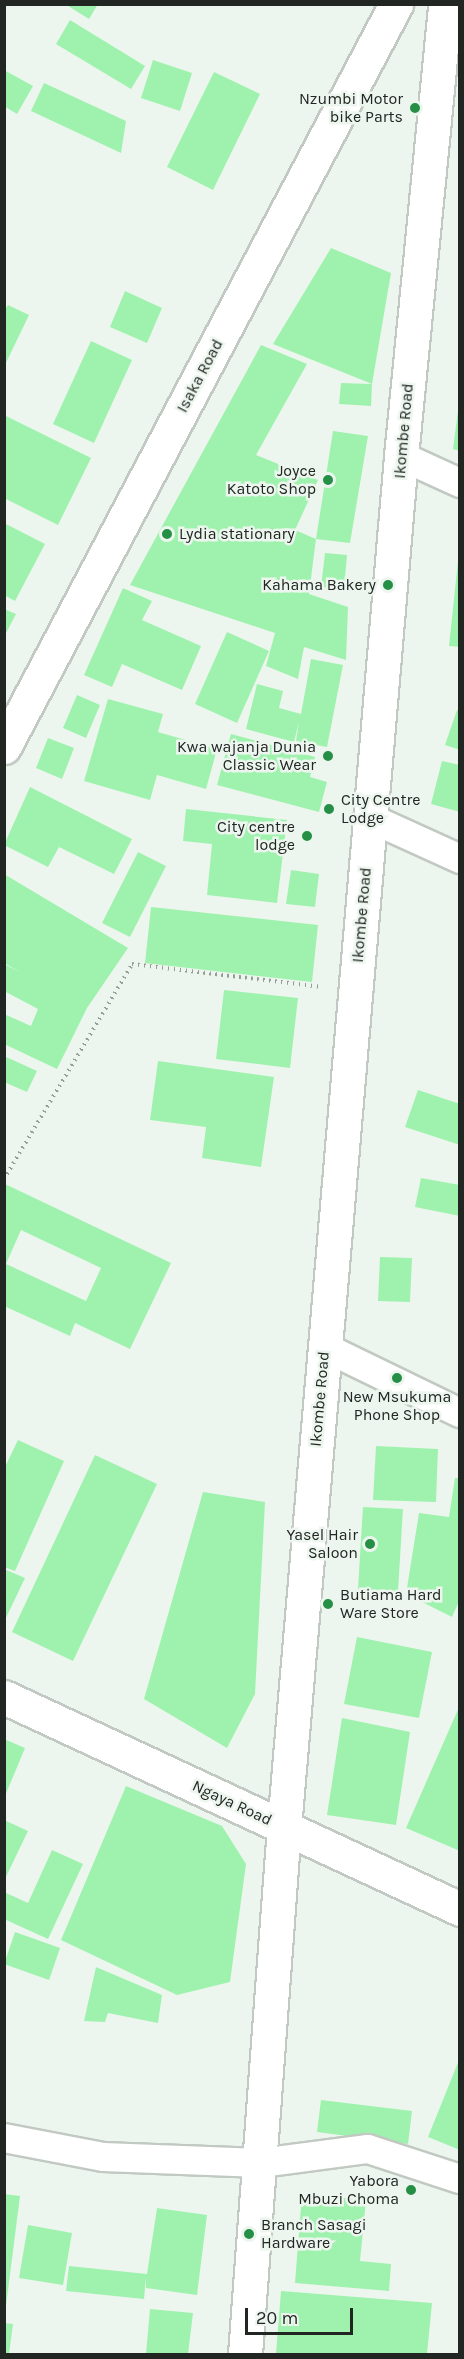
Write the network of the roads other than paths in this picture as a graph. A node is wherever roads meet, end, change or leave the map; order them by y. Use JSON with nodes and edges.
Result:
{"nodes":[{"id":1,"x":396,"y":4,"type":"edge"},
{"id":2,"x":445,"y":4,"type":"edge"},
{"id":3,"x":401,"y":456,"type":"junction"},
{"id":4,"x":459,"y":483,"type":"edge"},
{"id":5,"x":6,"y":742,"type":"edge"},
{"id":6,"x":370,"y":818,"type":"junction"},
{"id":7,"x":459,"y":859,"type":"edge"},
{"id":8,"x":324,"y":1347,"type":"junction"},
{"id":9,"x":459,"y":1413,"type":"edge"},
{"id":10,"x":4,"y":1697,"type":"edge"},
{"id":11,"x":284,"y":1827,"type":"junction"},
{"id":12,"x":459,"y":1909,"type":"edge"},
{"id":13,"x":4,"y":2138,"type":"edge"},
{"id":14,"x":261,"y":2163,"type":"junction"},
{"id":15,"x":459,"y":2179,"type":"edge"},
{"id":16,"x":245,"y":2355,"type":"edge"}],
"edges":[{"from":1,"to":5,"type":"street","name":"Isaka Road"},
{"from":2,"to":3,"type":"street","name":"Ikombe Road"},
{"from":3,"to":4,"type":"street"},
{"from":3,"to":6,"type":"street","name":"Ikombe Road"},
{"from":6,"to":7,"type":"street"},
{"from":6,"to":8,"type":"street","name":"Ikombe Road"},
{"from":8,"to":9,"type":"street"},
{"from":8,"to":11,"type":"street","name":"Ikombe Road"},
{"from":10,"to":11,"type":"street","name":"Ngaya Road"},
{"from":11,"to":12,"type":"street","name":"Ngaya Road"},
{"from":11,"to":14,"type":"street","name":"Ikombe Road"},
{"from":13,"to":14,"type":"street"},
{"from":14,"to":15,"type":"street"},
{"from":14,"to":16,"type":"street","name":"Ikombe Road"}]}
